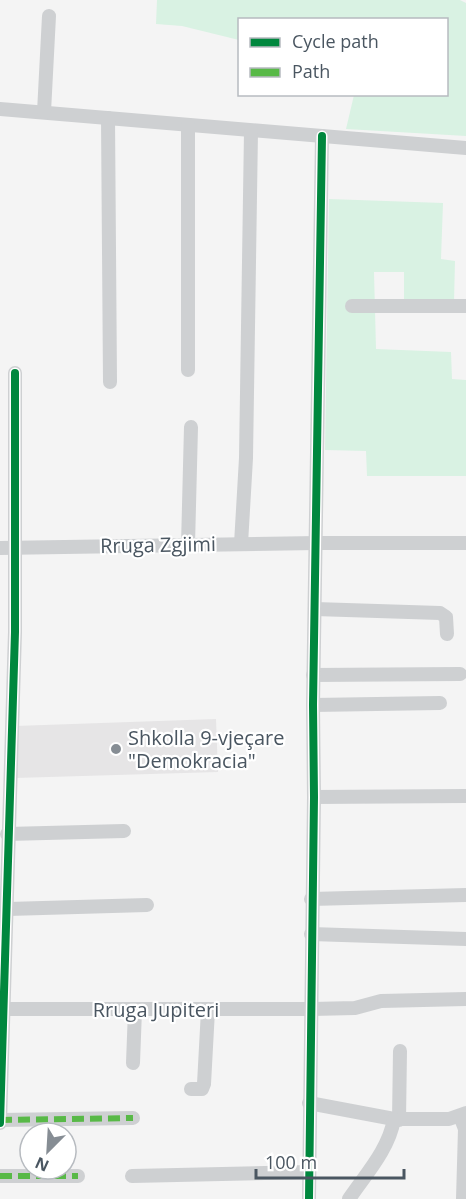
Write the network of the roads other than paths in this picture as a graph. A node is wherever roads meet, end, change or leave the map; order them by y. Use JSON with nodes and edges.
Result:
{"nodes":[{"id":1,"x":49,"y":16,"type":"dead end"},
{"id":2,"x":0,"y":109,"type":"edge"},
{"id":3,"x":44,"y":112,"type":"junction"},
{"id":4,"x":108,"y":118,"type":"junction"},
{"id":5,"x":188,"y":125,"type":"junction"},
{"id":6,"x":250,"y":131,"type":"junction"},
{"id":7,"x":322,"y":136,"type":"junction"},
{"id":8,"x":466,"y":148,"type":"edge"},
{"id":9,"x":352,"y":306,"type":"dead end"},
{"id":10,"x":466,"y":306,"type":"edge"},
{"id":11,"x":188,"y":370,"type":"dead end"},
{"id":12,"x":15,"y":373,"type":"dead end"},
{"id":13,"x":110,"y":382,"type":"dead end"},
{"id":14,"x":191,"y":427,"type":"dead end"},
{"id":15,"x":316,"y":543,"type":"junction"},
{"id":16,"x":466,"y":543,"type":"edge"},
{"id":17,"x":241,"y":544,"type":"junction"},
{"id":18,"x":188,"y":545,"type":"junction"},
{"id":19,"x":0,"y":548,"type":"edge"},
{"id":20,"x":16,"y":548,"type":"junction"},
{"id":21,"x":315,"y":609,"type":"junction"},
{"id":22,"x":447,"y":634,"type":"dead end"},
{"id":23,"x":460,"y":674,"type":"dead end"},
{"id":24,"x":313,"y":675,"type":"junction"},
{"id":25,"x":440,"y":703,"type":"dead end"},
{"id":26,"x":312,"y":705,"type":"junction"},
{"id":27,"x":6,"y":752,"type":"edge"},
{"id":28,"x":466,"y":796,"type":"edge"},
{"id":29,"x":314,"y":797,"type":"junction"},
{"id":30,"x":123,"y":831,"type":"dead end"},
{"id":31,"x":7,"y":834,"type":"junction"},
{"id":32,"x":466,"y":895,"type":"edge"},
{"id":33,"x":311,"y":900,"type":"junction"},
{"id":34,"x":147,"y":905,"type":"dead end"},
{"id":35,"x":8,"y":909,"type":"junction"},
{"id":36,"x":311,"y":934,"type":"junction"},
{"id":37,"x":466,"y":939,"type":"edge"},
{"id":38,"x":466,"y":999,"type":"edge"},
{"id":39,"x":2,"y":1009,"type":"edge"},
{"id":40,"x":312,"y":1009,"type":"junction"},
{"id":41,"x":135,"y":1010,"type":"junction"},
{"id":42,"x":208,"y":1010,"type":"junction"},
{"id":43,"x":400,"y":1051,"type":"dead end"},
{"id":44,"x":133,"y":1063,"type":"dead end"},
{"id":45,"x":191,"y":1089,"type":"dead end"},
{"id":46,"x":309,"y":1103,"type":"junction"},
{"id":47,"x":0,"y":1111,"type":"edge"},
{"id":48,"x":463,"y":1115,"type":"edge"},
{"id":49,"x":133,"y":1118,"type":"dead end"},
{"id":50,"x":397,"y":1119,"type":"junction"},
{"id":51,"x":0,"y":1121,"type":"edge"},
{"id":52,"x":309,"y":1172,"type":"junction"},
{"id":53,"x":0,"y":1176,"type":"edge"},
{"id":54,"x":18,"y":1176,"type":"edge"},
{"id":55,"x":132,"y":1176,"type":"dead end"},
{"id":56,"x":309,"y":1199,"type":"edge"},
{"id":57,"x":349,"y":1199,"type":"edge"},
{"id":58,"x":463,"y":1199,"type":"edge"}],
"edges":[{"from":1,"to":3,"type":"street"},
{"from":2,"to":3,"type":"street"},
{"from":3,"to":4,"type":"street"},
{"from":4,"to":5,"type":"street"},
{"from":4,"to":13,"type":"street"},
{"from":5,"to":6,"type":"street"},
{"from":5,"to":11,"type":"street"},
{"from":6,"to":7,"type":"street"},
{"from":6,"to":17,"type":"street"},
{"from":7,"to":8,"type":"street"},
{"from":7,"to":15,"type":"street"},
{"from":9,"to":10,"type":"street"},
{"from":12,"to":20,"type":"street"},
{"from":14,"to":18,"type":"street"},
{"from":15,"to":16,"type":"street","name":"Rruga Zgjimi"},
{"from":15,"to":17,"type":"street","name":"Rruga Zgjimi"},
{"from":15,"to":21,"type":"street"},
{"from":17,"to":18,"type":"street","name":"Rruga Zgjimi"},
{"from":18,"to":20,"type":"street","name":"Rruga Zgjimi"},
{"from":19,"to":20,"type":"street","name":"Rruga Zgjimi"},
{"from":20,"to":27,"type":"street"},
{"from":21,"to":22,"type":"street"},
{"from":21,"to":24,"type":"street"},
{"from":23,"to":24,"type":"street"},
{"from":24,"to":26,"type":"street"},
{"from":25,"to":26,"type":"street"},
{"from":26,"to":29,"type":"street"},
{"from":27,"to":31,"type":"street"},
{"from":28,"to":29,"type":"street"},
{"from":29,"to":33,"type":"street"},
{"from":30,"to":31,"type":"street"},
{"from":31,"to":35,"type":"street"},
{"from":32,"to":33,"type":"street"},
{"from":33,"to":36,"type":"street"},
{"from":34,"to":35,"type":"street"},
{"from":35,"to":39,"type":"street"},
{"from":36,"to":37,"type":"street"},
{"from":36,"to":40,"type":"street"},
{"from":38,"to":40,"type":"street","name":"Rruga Jupiteri"},
{"from":39,"to":41,"type":"street","name":"Rruga Jupiteri"},
{"from":39,"to":47,"type":"street"},
{"from":40,"to":42,"type":"street","name":"Rruga Jupiteri"},
{"from":40,"to":46,"type":"street"},
{"from":41,"to":42,"type":"street","name":"Rruga Jupiteri"},
{"from":41,"to":44,"type":"street"},
{"from":42,"to":45,"type":"street"},
{"from":43,"to":50,"type":"street"},
{"from":46,"to":50,"type":"street"},
{"from":46,"to":52,"type":"street"},
{"from":47,"to":51,"type":"street"},
{"from":48,"to":50,"type":"street"},
{"from":48,"to":58,"type":"street"},
{"from":49,"to":51,"type":"street"},
{"from":50,"to":57,"type":"street"},
{"from":52,"to":55,"type":"street"},
{"from":52,"to":56,"type":"street"},
{"from":53,"to":54,"type":"street"}]}
